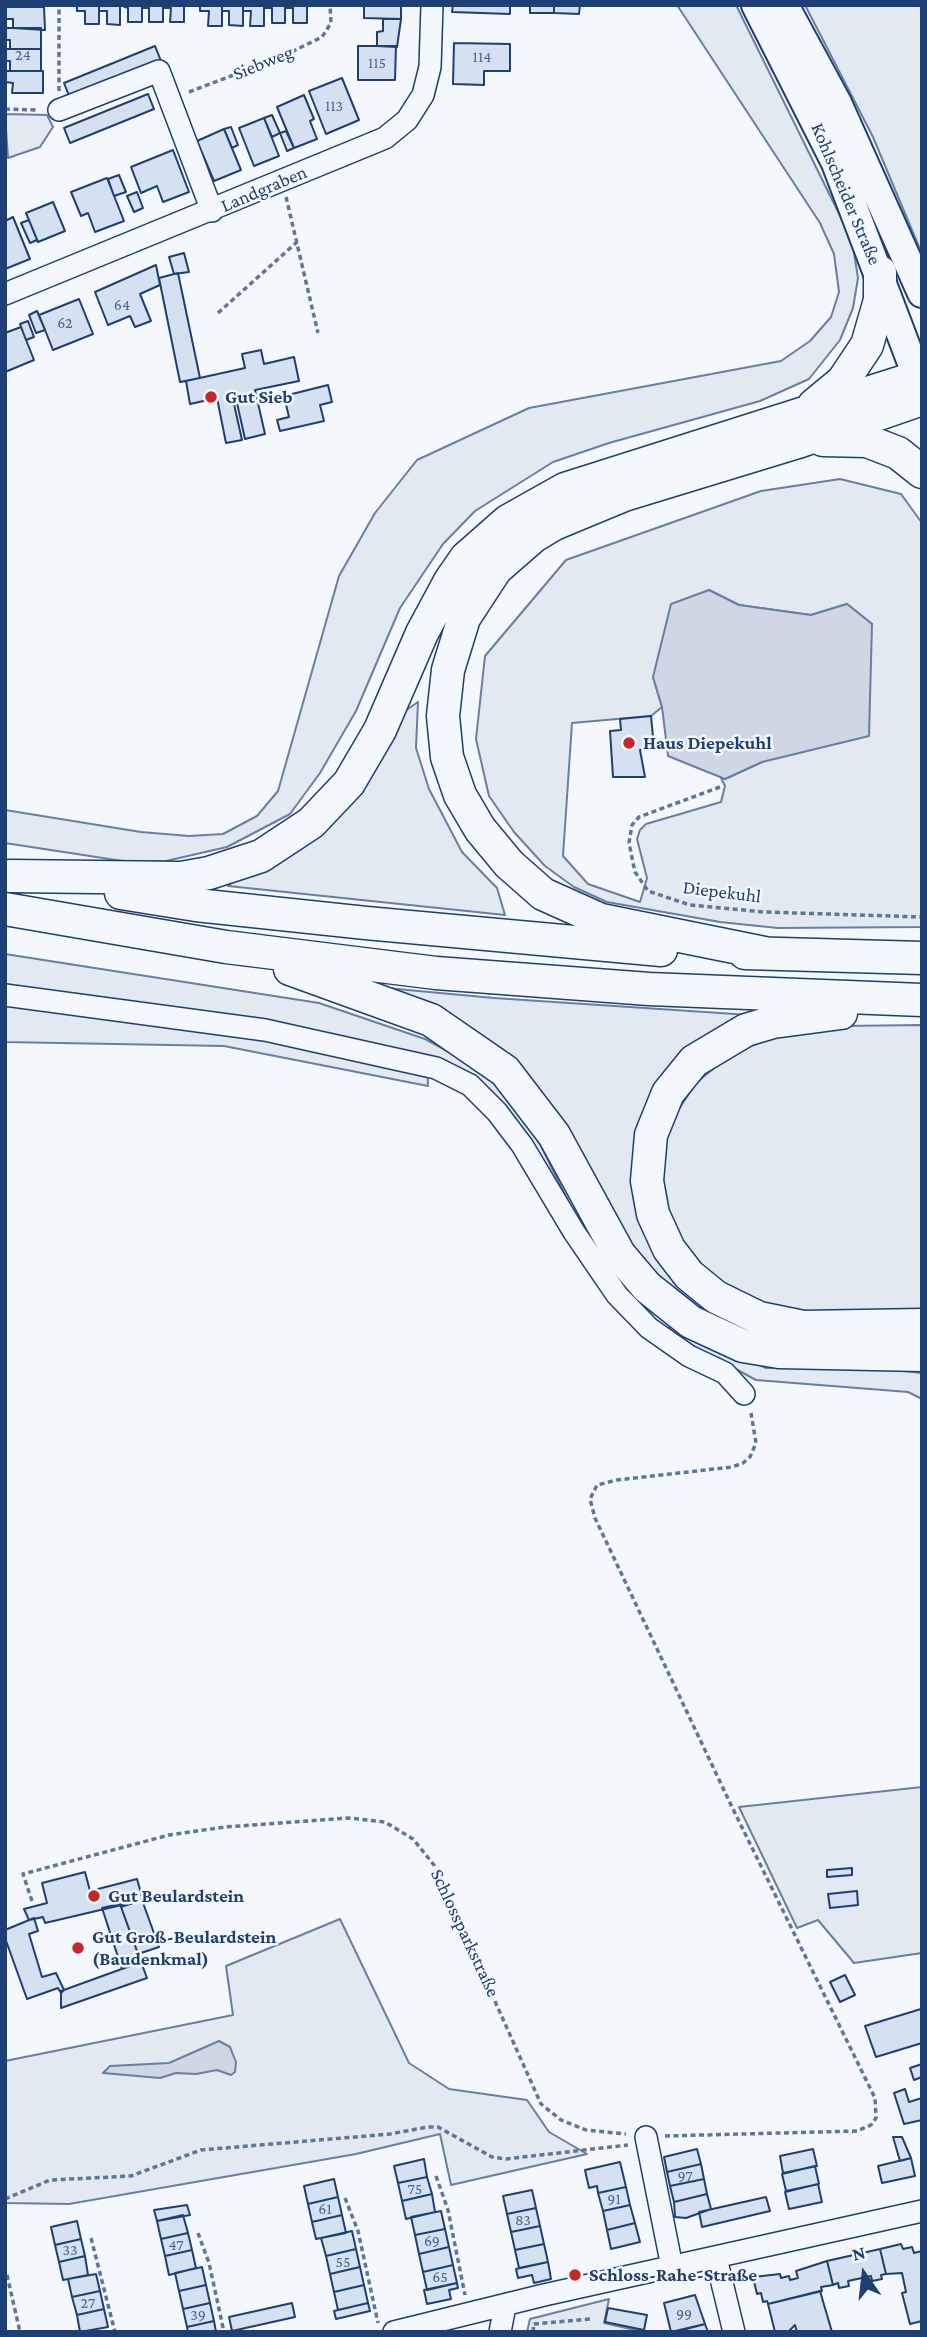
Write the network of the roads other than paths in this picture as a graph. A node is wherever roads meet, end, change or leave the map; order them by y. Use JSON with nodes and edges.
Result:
{"nodes":[{"id":1,"x":432,"y":5,"type":"edge"},
{"id":2,"x":756,"y":5,"type":"edge"},
{"id":3,"x":784,"y":5,"type":"edge"},
{"id":4,"x":59,"y":110,"type":"road end"},
{"id":5,"x":212,"y":211,"type":"junction"},
{"id":6,"x":880,"y":272,"type":"junction"},
{"id":7,"x":922,"y":293,"type":"edge"},
{"id":8,"x":5,"y":294,"type":"edge"},
{"id":9,"x":921,"y":385,"type":"edge"},
{"id":10,"x":803,"y":427,"type":"junction"},
{"id":11,"x":922,"y":472,"type":"edge"},
{"id":12,"x":8,"y":875,"type":"edge"},
{"id":13,"x":5,"y":909,"type":"edge"},
{"id":14,"x":226,"y":947,"type":"junction"},
{"id":15,"x":764,"y":953,"type":"junction"},
{"id":16,"x":922,"y":958,"type":"edge"},
{"id":17,"x":5,"y":995,"type":"edge"},
{"id":18,"x":922,"y":1001,"type":"edge"},
{"id":19,"x":922,"y":1325,"type":"edge"},
{"id":20,"x":922,"y":1355,"type":"edge"},
{"id":21,"x":744,"y":1394,"type":"road end"},
{"id":22,"x":646,"y":2140,"type":"road end"},
{"id":23,"x":922,"y":2211,"type":"edge"},
{"id":24,"x":716,"y":2258,"type":"junction"},
{"id":25,"x":672,"y":2267,"type":"junction"},
{"id":26,"x":505,"y":2306,"type":"junction"},
{"id":27,"x":394,"y":2332,"type":"edge"},
{"id":28,"x":500,"y":2332,"type":"edge"},
{"id":29,"x":734,"y":2332,"type":"edge"}],
"edges":[{"from":1,"to":5,"type":"street","name":"Landgraben"},
{"from":2,"to":6,"type":"main road","name":"Kohlscheider Straße"},
{"from":3,"to":7,"type":"main road","name":"Kohlscheider Straße"},
{"from":4,"to":5,"type":"street"},
{"from":5,"to":8,"type":"street","name":"Landgraben"},
{"from":6,"to":9,"type":"main road","name":"Kohlscheider Straße"},
{"from":6,"to":10,"type":"highway"},
{"from":9,"to":10,"type":"highway"},
{"from":10,"to":11,"type":"highway"},
{"from":10,"to":12,"type":"highway"},
{"from":10,"to":15,"type":"highway"},
{"from":12,"to":15,"type":"highway"},
{"from":13,"to":14,"type":"highway"},
{"from":14,"to":18,"type":"highway"},
{"from":14,"to":20,"type":"highway"},
{"from":15,"to":16,"type":"highway"},
{"from":17,"to":21,"type":"street"},
{"from":18,"to":19,"type":"highway"},
{"from":22,"to":25,"type":"street"},
{"from":23,"to":24,"type":"street"},
{"from":24,"to":25,"type":"street"},
{"from":24,"to":29,"type":"street"},
{"from":25,"to":26,"type":"street"},
{"from":26,"to":27,"type":"street"},
{"from":26,"to":28,"type":"street"}]}
